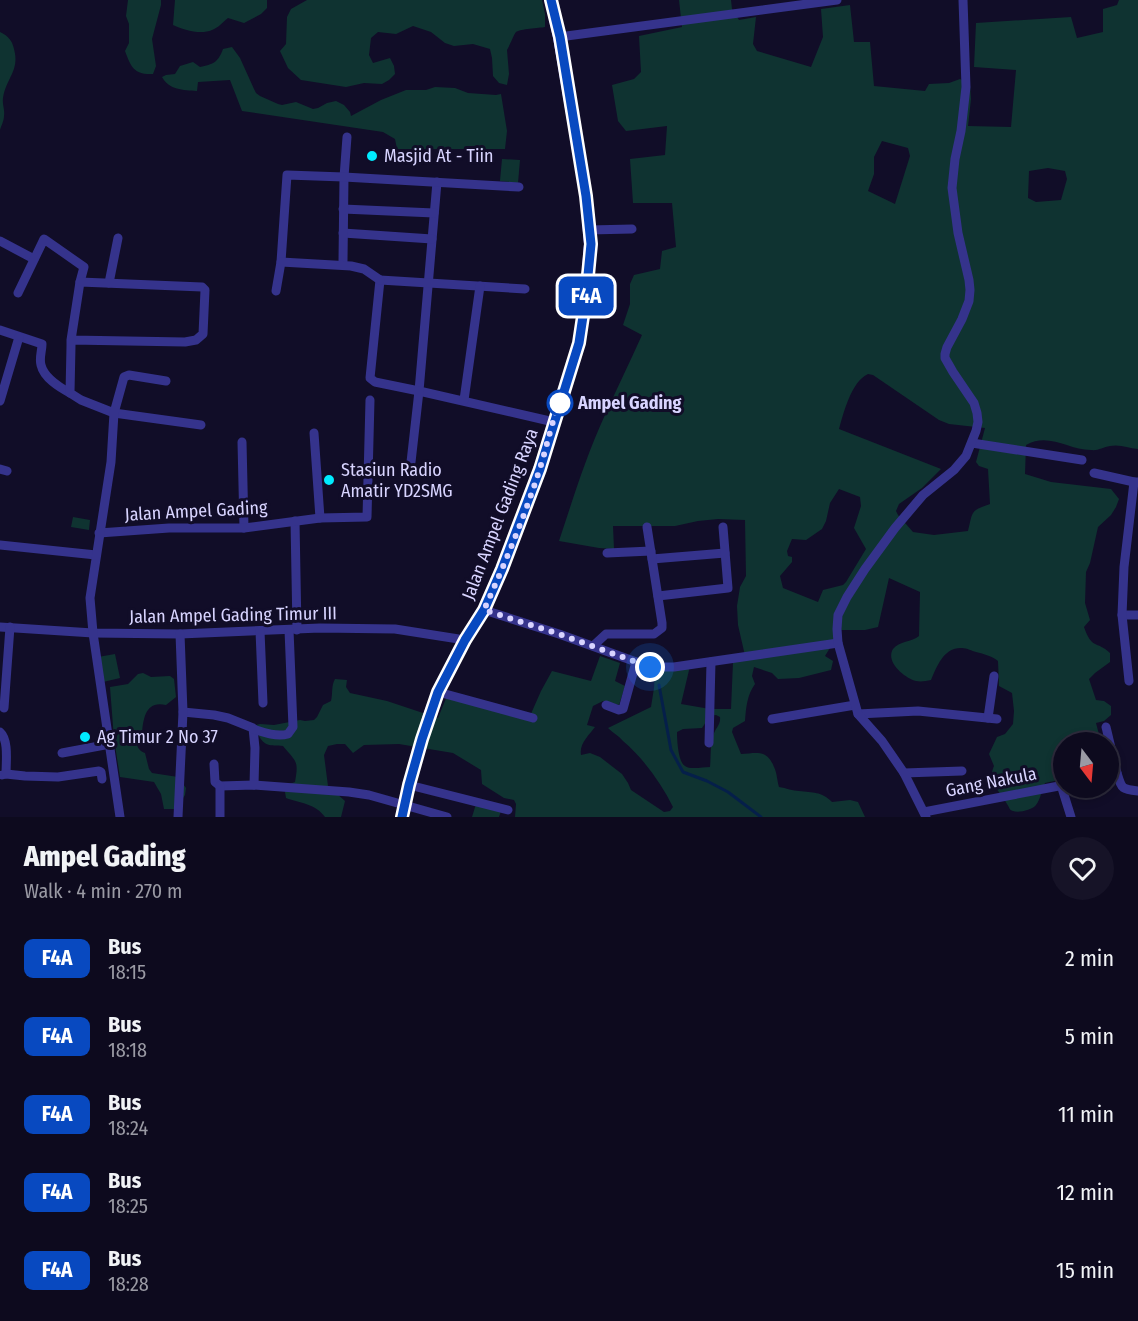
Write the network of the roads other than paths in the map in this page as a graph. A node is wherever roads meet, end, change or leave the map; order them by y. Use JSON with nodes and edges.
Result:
{"nodes":[{"id":1,"x":551,"y":0,"type":"edge"},
{"id":2,"x":837,"y":0,"type":"edge"},
{"id":3,"x":963,"y":0,"type":"edge"},
{"id":4,"x":771,"y":4,"type":"edge"},
{"id":5,"x":560,"y":37,"type":"junction"},
{"id":6,"x":347,"y":137,"type":"dead end"},
{"id":7,"x":344,"y":177,"type":"junction"},
{"id":8,"x":437,"y":182,"type":"junction"},
{"id":9,"x":519,"y":187,"type":"dead end"},
{"id":10,"x":344,"y":209,"type":"junction"},
{"id":11,"x":434,"y":213,"type":"junction"},
{"id":12,"x":632,"y":229,"type":"dead end"},
{"id":13,"x":589,"y":230,"type":"junction"},
{"id":14,"x":343,"y":233,"type":"junction"},
{"id":15,"x":118,"y":238,"type":"dead end"},
{"id":16,"x":432,"y":239,"type":"junction"},
{"id":17,"x":0,"y":241,"type":"edge"},
{"id":18,"x":34,"y":259,"type":"junction"},
{"id":19,"x":343,"y":261,"type":"dead end"},
{"id":20,"x":281,"y":262,"type":"junction"},
{"id":21,"x":380,"y":280,"type":"junction"},
{"id":22,"x":80,"y":282,"type":"junction"},
{"id":23,"x":428,"y":283,"type":"junction"},
{"id":24,"x":109,"y":284,"type":"junction"},
{"id":25,"x":480,"y":286,"type":"junction"},
{"id":26,"x":525,"y":289,"type":"dead end"},
{"id":27,"x":276,"y":291,"type":"dead end"},
{"id":28,"x":18,"y":293,"type":"dead end"},
{"id":29,"x":0,"y":330,"type":"edge"},
{"id":30,"x":19,"y":337,"type":"junction"},
{"id":31,"x":71,"y":340,"type":"junction"},
{"id":32,"x":166,"y":381,"type":"dead end"},
{"id":33,"x":419,"y":390,"type":"junction"},
{"id":34,"x":70,"y":393,"type":"junction"},
{"id":35,"x":370,"y":400,"type":"dead end"},
{"id":36,"x":464,"y":400,"type":"junction"},
{"id":37,"x":0,"y":401,"type":"edge"},
{"id":38,"x":114,"y":413,"type":"junction"},
{"id":39,"x":554,"y":422,"type":"junction"},
{"id":40,"x":201,"y":425,"type":"dead end"},
{"id":41,"x":314,"y":433,"type":"dead end"},
{"id":42,"x":242,"y":442,"type":"dead end"},
{"id":43,"x":972,"y":443,"type":"junction"},
{"id":44,"x":1082,"y":460,"type":"dead end"},
{"id":45,"x":411,"y":462,"type":"dead end"},
{"id":46,"x":1094,"y":473,"type":"dead end"},
{"id":47,"x":1135,"y":485,"type":"edge"},
{"id":48,"x":320,"y":518,"type":"junction"},
{"id":49,"x":295,"y":521,"type":"junction"},
{"id":50,"x":647,"y":527,"type":"dead end"},
{"id":51,"x":723,"y":527,"type":"dead end"},
{"id":52,"x":244,"y":528,"type":"junction"},
{"id":53,"x":1138,"y":532,"type":"edge"},
{"id":54,"x":99,"y":533,"type":"junction"},
{"id":55,"x":1127,"y":533,"type":"junction"},
{"id":56,"x":0,"y":545,"type":"edge"},
{"id":57,"x":607,"y":553,"type":"dead end"},
{"id":58,"x":725,"y":553,"type":"junction"},
{"id":59,"x":96,"y":555,"type":"junction"},
{"id":60,"x":652,"y":555,"type":"junction"},
{"id":61,"x":658,"y":596,"type":"junction"},
{"id":62,"x":484,"y":610,"type":"junction"},
{"id":63,"x":1122,"y":615,"type":"junction"},
{"id":64,"x":1138,"y":615,"type":"edge"},
{"id":65,"x":5,"y":627,"type":"edge"},
{"id":66,"x":293,"y":630,"type":"junction"},
{"id":67,"x":260,"y":632,"type":"junction"},
{"id":68,"x":93,"y":633,"type":"junction"},
{"id":69,"x":180,"y":634,"type":"junction"},
{"id":70,"x":465,"y":640,"type":"junction"},
{"id":71,"x":838,"y":643,"type":"junction"},
{"id":72,"x":596,"y":644,"type":"junction"},
{"id":73,"x":636,"y":662,"type":"junction"},
{"id":74,"x":711,"y":662,"type":"junction"},
{"id":75,"x":994,"y":676,"type":"dead end"},
{"id":76,"x":1129,"y":681,"type":"dead end"},
{"id":77,"x":438,"y":692,"type":"junction"},
{"id":78,"x":263,"y":703,"type":"dead end"},
{"id":79,"x":606,"y":705,"type":"dead end"},
{"id":80,"x":4,"y":708,"type":"dead end"},
{"id":81,"x":857,"y":710,"type":"junction"},
{"id":82,"x":183,"y":712,"type":"junction"},
{"id":83,"x":533,"y":718,"type":"dead end"},
{"id":84,"x":772,"y":718,"type":"dead end"},
{"id":85,"x":1106,"y":727,"type":"dead end"},
{"id":86,"x":253,"y":729,"type":"junction"},
{"id":87,"x":0,"y":732,"type":"edge"},
{"id":88,"x":1107,"y":732,"type":"edge"},
{"id":89,"x":709,"y":742,"type":"dead end"},
{"id":90,"x":110,"y":744,"type":"junction"},
{"id":91,"x":62,"y":753,"type":"dead end"},
{"id":92,"x":214,"y":764,"type":"dead end"},
{"id":93,"x":962,"y":771,"type":"dead end"},
{"id":94,"x":904,"y":772,"type":"junction"},
{"id":95,"x":3,"y":775,"type":"edge"},
{"id":96,"x":102,"y":779,"type":"dead end"},
{"id":97,"x":1119,"y":783,"type":"edge"},
{"id":98,"x":254,"y":785,"type":"junction"},
{"id":99,"x":409,"y":785,"type":"junction"},
{"id":100,"x":220,"y":786,"type":"junction"},
{"id":101,"x":1053,"y":787,"type":"edge"},
{"id":102,"x":1138,"y":791,"type":"edge"},
{"id":103,"x":1066,"y":798,"type":"edge"},
{"id":104,"x":508,"y":810,"type":"dead end"},
{"id":105,"x":403,"y":811,"type":"edge"},
{"id":106,"x":925,"y":815,"type":"edge"},
{"id":107,"x":120,"y":817,"type":"edge"},
{"id":108,"x":178,"y":817,"type":"edge"},
{"id":109,"x":220,"y":817,"type":"edge"},
{"id":110,"x":447,"y":817,"type":"edge"},
{"id":111,"x":1071,"y":817,"type":"edge"}],
"edges":[{"from":1,"to":5,"type":"main road","name":"Jalan Ampel Gading Raya"},
{"from":2,"to":4,"type":"street"},
{"from":3,"to":43,"type":"street"},
{"from":4,"to":5,"type":"street"},
{"from":5,"to":13,"type":"main road","name":"Jalan Ampel Gading Raya"},
{"from":6,"to":7,"type":"street"},
{"from":7,"to":8,"type":"street"},
{"from":7,"to":10,"type":"street"},
{"from":7,"to":20,"type":"street"},
{"from":8,"to":9,"type":"street"},
{"from":8,"to":11,"type":"street"},
{"from":10,"to":11,"type":"street"},
{"from":10,"to":14,"type":"street"},
{"from":11,"to":16,"type":"street"},
{"from":12,"to":13,"type":"street"},
{"from":13,"to":39,"type":"main road","name":"Jalan Ampel Gading Raya"},
{"from":14,"to":16,"type":"street"},
{"from":14,"to":19,"type":"street"},
{"from":15,"to":24,"type":"street"},
{"from":16,"to":23,"type":"street"},
{"from":17,"to":18,"type":"street"},
{"from":18,"to":22,"type":"street"},
{"from":18,"to":28,"type":"street"},
{"from":20,"to":21,"type":"street"},
{"from":20,"to":27,"type":"street"},
{"from":21,"to":23,"type":"street"},
{"from":21,"to":33,"type":"street"},
{"from":22,"to":24,"type":"street"},
{"from":22,"to":31,"type":"street"},
{"from":23,"to":25,"type":"street"},
{"from":23,"to":33,"type":"street"},
{"from":24,"to":31,"type":"street"},
{"from":25,"to":26,"type":"street"},
{"from":25,"to":36,"type":"street"},
{"from":29,"to":30,"type":"street"},
{"from":30,"to":34,"type":"street"},
{"from":30,"to":37,"type":"street"},
{"from":31,"to":34,"type":"street"},
{"from":32,"to":38,"type":"street","name":"Jalan Ampel Gading"},
{"from":33,"to":36,"type":"street"},
{"from":33,"to":45,"type":"street"},
{"from":34,"to":38,"type":"street"},
{"from":35,"to":48,"type":"street","name":"Jalan Ampel Gading"},
{"from":36,"to":39,"type":"street"},
{"from":38,"to":40,"type":"street"},
{"from":38,"to":54,"type":"street","name":"Jalan Ampel Gading"},
{"from":39,"to":62,"type":"main road","name":"Jalan Ampel Gading Raya"},
{"from":41,"to":48,"type":"street"},
{"from":42,"to":52,"type":"street"},
{"from":43,"to":44,"type":"street"},
{"from":43,"to":71,"type":"street"},
{"from":46,"to":47,"type":"street"},
{"from":47,"to":55,"type":"street"},
{"from":48,"to":49,"type":"street","name":"Jalan Ampel Gading"},
{"from":49,"to":52,"type":"street","name":"Jalan Ampel Gading"},
{"from":49,"to":66,"type":"street"},
{"from":50,"to":60,"type":"street"},
{"from":51,"to":58,"type":"street"},
{"from":52,"to":54,"type":"street","name":"Jalan Ampel Gading"},
{"from":53,"to":55,"type":"street"},
{"from":54,"to":59,"type":"street","name":"Jalan Ampel Gading"},
{"from":55,"to":63,"type":"street"},
{"from":56,"to":59,"type":"street"},
{"from":57,"to":60,"type":"street"},
{"from":58,"to":60,"type":"street"},
{"from":58,"to":61,"type":"street"},
{"from":59,"to":68,"type":"street","name":"Jalan Ampel Gading"},
{"from":60,"to":61,"type":"street"},
{"from":61,"to":72,"type":"street"},
{"from":62,"to":70,"type":"main road","name":"Jalan Ampel Gading Raya"},
{"from":62,"to":72,"type":"street"},
{"from":63,"to":64,"type":"street"},
{"from":63,"to":76,"type":"street"},
{"from":65,"to":68,"type":"street","name":"Jalan Ampel Gading Timur III"},
{"from":65,"to":80,"type":"street"},
{"from":66,"to":67,"type":"street","name":"Jalan Ampel Gading Timur III"},
{"from":66,"to":70,"type":"street","name":"Jalan Ampel Gading Timur III"},
{"from":66,"to":86,"type":"street"},
{"from":67,"to":69,"type":"street","name":"Jalan Ampel Gading Timur III"},
{"from":67,"to":78,"type":"street"},
{"from":68,"to":69,"type":"street","name":"Jalan Ampel Gading Timur III"},
{"from":68,"to":90,"type":"street","name":"Jalan Ampel Gading"},
{"from":69,"to":82,"type":"street"},
{"from":70,"to":77,"type":"main road","name":"Jalan Ampel Gading Raya"},
{"from":71,"to":74,"type":"street"},
{"from":71,"to":81,"type":"street"},
{"from":72,"to":73,"type":"street"},
{"from":73,"to":74,"type":"street"},
{"from":73,"to":79,"type":"street"},
{"from":74,"to":89,"type":"street"},
{"from":75,"to":81,"type":"street"},
{"from":77,"to":83,"type":"street"},
{"from":77,"to":99,"type":"main road","name":"Jalan Ampel Gading Raya"},
{"from":81,"to":84,"type":"street"},
{"from":81,"to":94,"type":"street"},
{"from":82,"to":86,"type":"street"},
{"from":82,"to":108,"type":"street"},
{"from":85,"to":88,"type":"street"},
{"from":86,"to":98,"type":"street"},
{"from":87,"to":95,"type":"street"},
{"from":90,"to":91,"type":"street"},
{"from":90,"to":107,"type":"street","name":"Jalan Ampel Gading"},
{"from":92,"to":100,"type":"street"},
{"from":93,"to":94,"type":"street"},
{"from":94,"to":106,"type":"street"},
{"from":95,"to":96,"type":"street"},
{"from":97,"to":102,"type":"street"},
{"from":98,"to":100,"type":"street"},
{"from":98,"to":105,"type":"street"},
{"from":99,"to":104,"type":"street"},
{"from":99,"to":105,"type":"main road","name":"Jalan Ampel Gading Raya"},
{"from":100,"to":109,"type":"street"},
{"from":101,"to":106,"type":"street","name":"Gang Nakula"},
{"from":103,"to":111,"type":"street"},
{"from":105,"to":110,"type":"street"}]}
